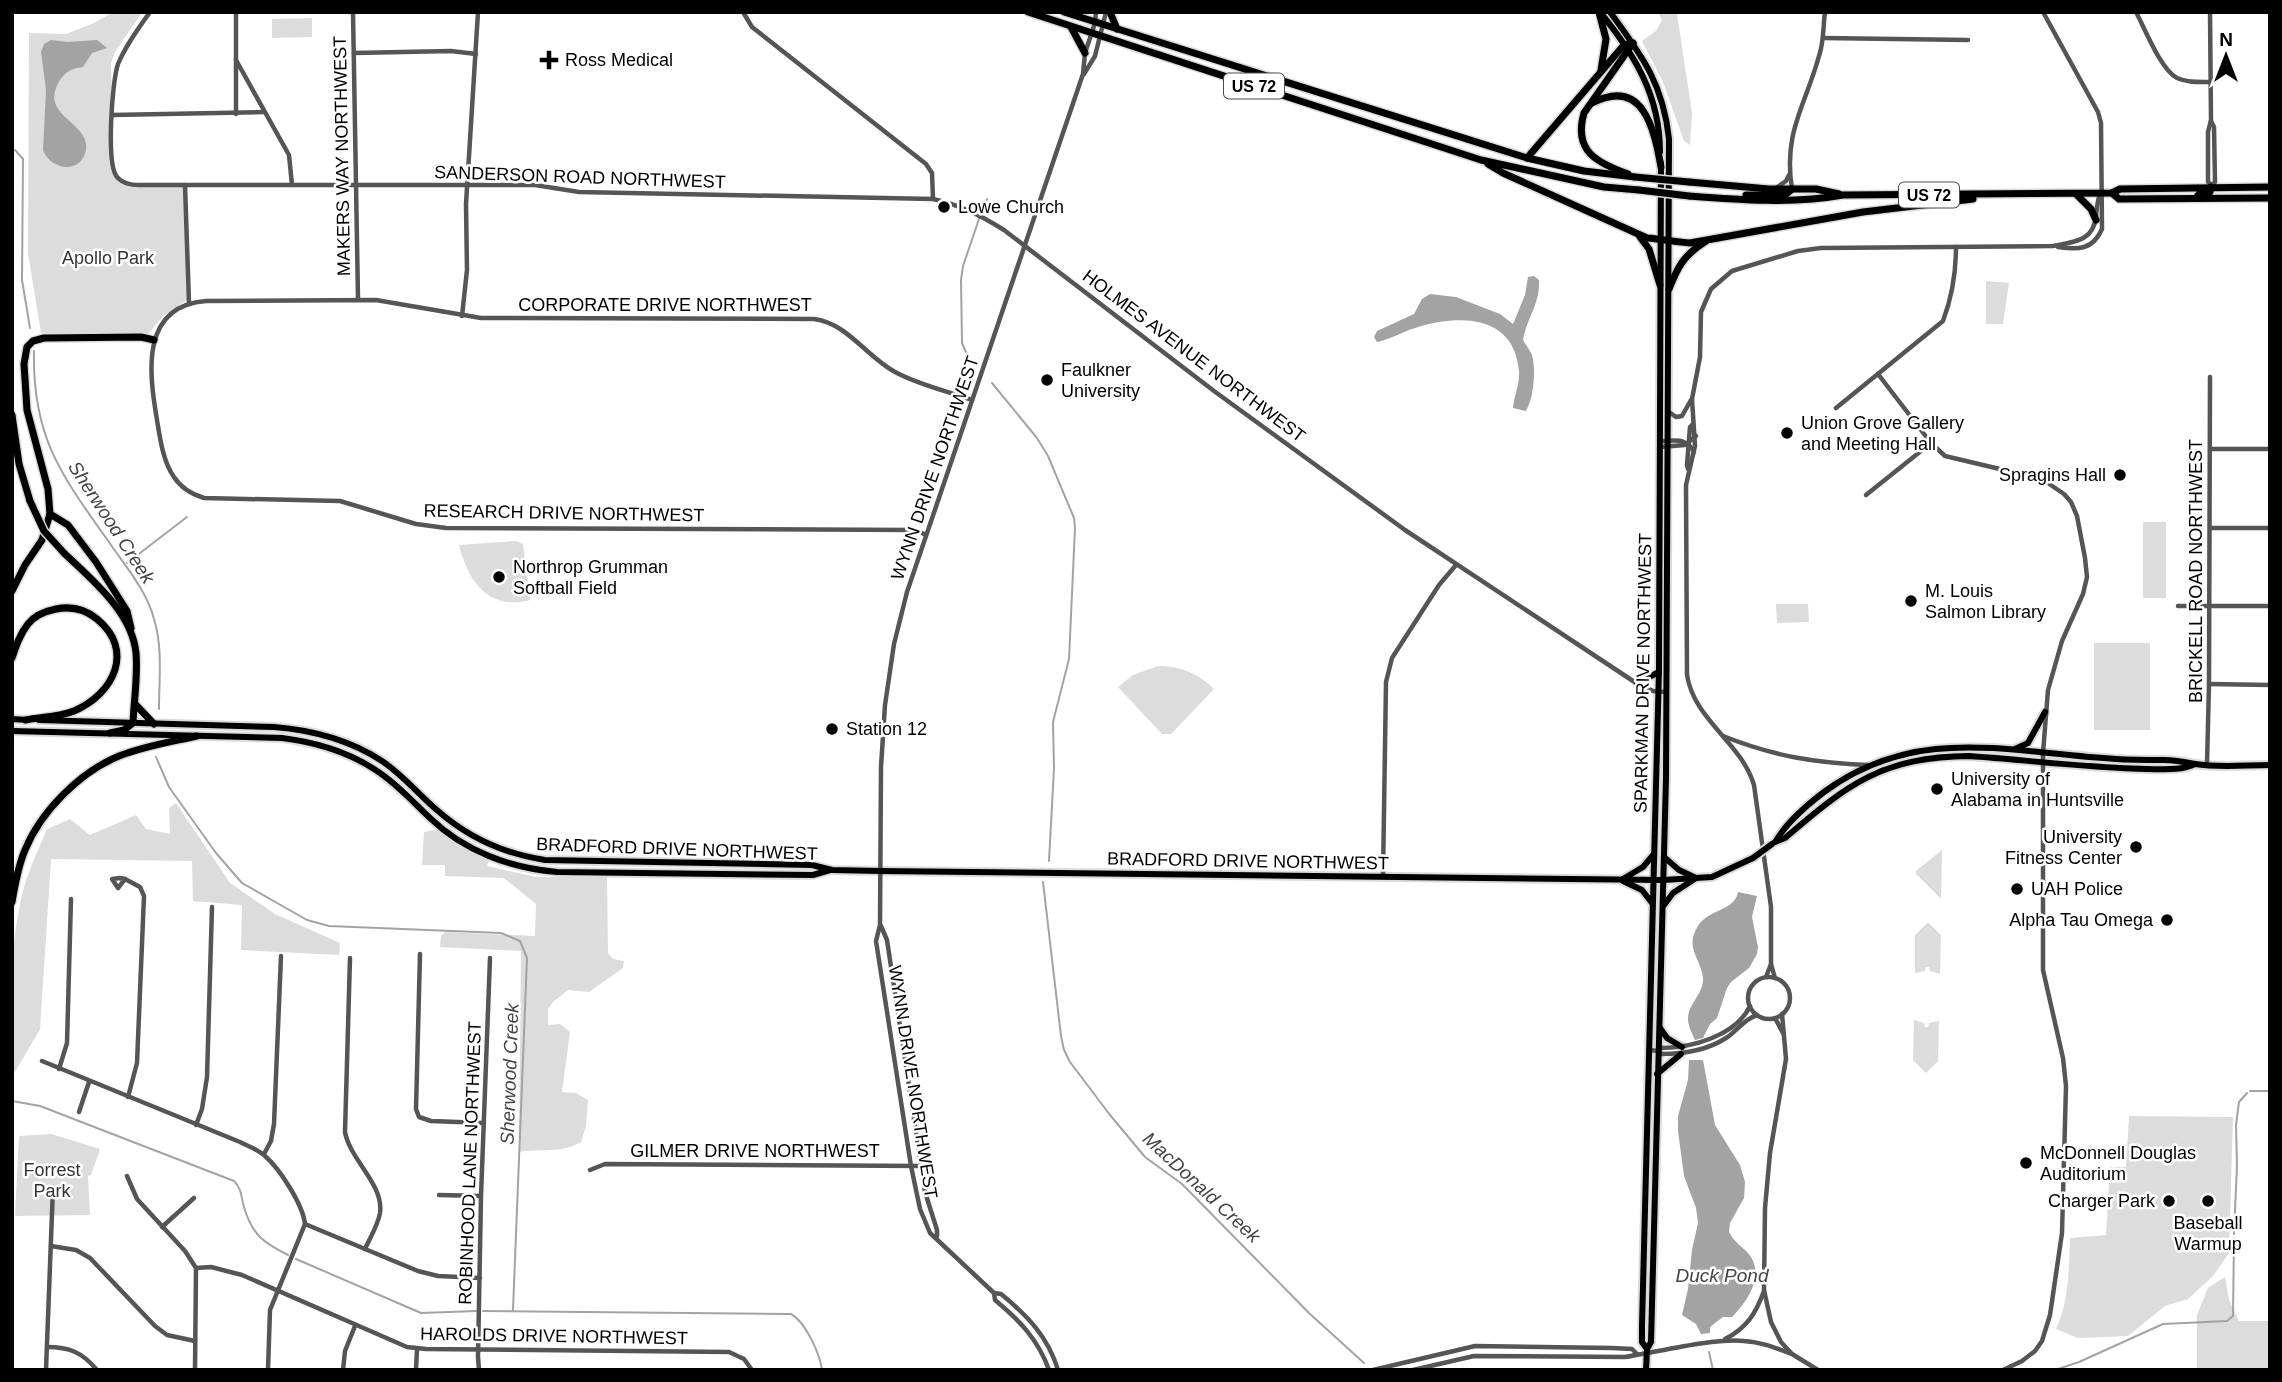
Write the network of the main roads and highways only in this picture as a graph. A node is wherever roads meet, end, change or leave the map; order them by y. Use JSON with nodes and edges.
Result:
{"nodes":[{"id":1,"x":1028,"y":12,"type":"edge"},
{"id":2,"x":1064,"y":12,"type":"edge"},
{"id":3,"x":1108,"y":12,"type":"edge"},
{"id":4,"x":1599,"y":12,"type":"edge"},
{"id":5,"x":1609,"y":12,"type":"edge"},
{"id":6,"x":1082,"y":15,"type":"edge"},
{"id":7,"x":1071,"y":27,"type":"junction"},
{"id":8,"x":1117,"y":29,"type":"junction"},
{"id":9,"x":1633,"y":43,"type":"junction"},
{"id":10,"x":1626,"y":49,"type":"junction"},
{"id":11,"x":1085,"y":53,"type":"road end"},
{"id":12,"x":1601,"y":71,"type":"junction"},
{"id":13,"x":1591,"y":103,"type":"junction"},
{"id":14,"x":1527,"y":158,"type":"junction"},
{"id":15,"x":1481,"y":160,"type":"junction"},
{"id":16,"x":1661,"y":167,"type":"junction"},
{"id":17,"x":1635,"y":177,"type":"junction"},
{"id":18,"x":2211,"y":186,"type":"junction"},
{"id":19,"x":2228,"y":187,"type":"junction"},
{"id":20,"x":2270,"y":187,"type":"edge"},
{"id":21,"x":1792,"y":189,"type":"junction"},
{"id":22,"x":2112,"y":193,"type":"junction"},
{"id":23,"x":2020,"y":194,"type":"junction"},
{"id":24,"x":2076,"y":194,"type":"junction"},
{"id":25,"x":1843,"y":195,"type":"junction"},
{"id":26,"x":2196,"y":198,"type":"junction"},
{"id":27,"x":2213,"y":198,"type":"junction"},
{"id":28,"x":2270,"y":198,"type":"edge"},
{"id":29,"x":1729,"y":199,"type":"junction"},
{"id":30,"x":2096,"y":220,"type":"road end"},
{"id":31,"x":1637,"y":233,"type":"junction"},
{"id":32,"x":1664,"y":238,"type":"junction"},
{"id":33,"x":1709,"y":239,"type":"junction"},
{"id":34,"x":1660,"y":285,"type":"junction"},
{"id":35,"x":1669,"y":289,"type":"junction"},
{"id":36,"x":154,"y":340,"type":"road end"},
{"id":37,"x":12,"y":415,"type":"edge"},
{"id":38,"x":50,"y":514,"type":"junction"},
{"id":39,"x":12,"y":591,"type":"edge"},
{"id":40,"x":131,"y":632,"type":"junction"},
{"id":41,"x":12,"y":658,"type":"edge"},
{"id":42,"x":1659,"y":672,"type":"junction"},
{"id":43,"x":1637,"y":683,"type":"road end"},
{"id":44,"x":1662,"y":692,"type":"junction"},
{"id":45,"x":134,"y":702,"type":"junction"},
{"id":46,"x":2045,"y":712,"type":"road end"},
{"id":47,"x":12,"y":719,"type":"edge"},
{"id":48,"x":26,"y":720,"type":"junction"},
{"id":49,"x":134,"y":723,"type":"junction"},
{"id":50,"x":154,"y":723,"type":"junction"},
{"id":51,"x":12,"y":731,"type":"edge"},
{"id":52,"x":110,"y":733,"type":"junction"},
{"id":53,"x":197,"y":736,"type":"junction"},
{"id":54,"x":2011,"y":750,"type":"junction"},
{"id":55,"x":2195,"y":764,"type":"junction"},
{"id":56,"x":2270,"y":765,"type":"edge"},
{"id":57,"x":1774,"y":843,"type":"junction"},
{"id":58,"x":1654,"y":854,"type":"junction"},
{"id":59,"x":1664,"y":857,"type":"junction"},
{"id":60,"x":832,"y":870,"type":"junction"},
{"id":61,"x":1696,"y":878,"type":"junction"},
{"id":62,"x":1621,"y":880,"type":"junction"},
{"id":63,"x":1654,"y":880,"type":"junction"},
{"id":64,"x":1664,"y":880,"type":"junction"},
{"id":65,"x":12,"y":902,"type":"edge"},
{"id":66,"x":1653,"y":904,"type":"junction"},
{"id":67,"x":1663,"y":907,"type":"junction"},
{"id":68,"x":1659,"y":1025,"type":"junction"},
{"id":69,"x":1657,"y":1074,"type":"junction"},
{"id":70,"x":1647,"y":1351,"type":"junction"},
{"id":71,"x":1646,"y":1370,"type":"edge"}],
"edges":[{"from":1,"to":7,"type":"highway","number":"US 72"},
{"from":2,"to":6,"type":"highway","number":"US 72"},
{"from":3,"to":8,"type":"highway"},
{"from":4,"to":10,"type":"main road","name":"SPARKMAN DRIVE NORTHWEST"},
{"from":4,"to":12,"type":"highway"},
{"from":5,"to":9,"type":"main road","name":"SPARKMAN DRIVE NORTHWEST"},
{"from":6,"to":8,"type":"highway","number":"US 72"},
{"from":7,"to":11,"type":"highway"},
{"from":7,"to":15,"type":"highway","number":"US 72"},
{"from":8,"to":14,"type":"highway","number":"US 72"},
{"from":9,"to":10,"type":"highway"},
{"from":9,"to":32,"type":"main road","name":"SPARKMAN DRIVE NORTHWEST"},
{"from":10,"to":12,"type":"highway"},
{"from":10,"to":13,"type":"highway"},
{"from":10,"to":16,"type":"main road","name":"SPARKMAN DRIVE NORTHWEST"},
{"from":12,"to":14,"type":"highway"},
{"from":13,"to":16,"type":"highway"},
{"from":13,"to":17,"type":"highway"},
{"from":14,"to":17,"type":"highway","number":"US 72"},
{"from":15,"to":29,"type":"highway","number":"US 72","bridge":true},
{"from":15,"to":31,"type":"highway"},
{"from":16,"to":32,"type":"main road","name":"SPARKMAN DRIVE NORTHWEST"},
{"from":17,"to":21,"type":"highway","number":"US 72","bridge":true},
{"from":18,"to":19,"type":"highway","number":"US 72"},
{"from":18,"to":22,"type":"highway","number":"US 72"},
{"from":18,"to":26,"type":"highway"},
{"from":19,"to":20,"type":"highway","number":"US 72"},
{"from":19,"to":27,"type":"highway"},
{"from":21,"to":25,"type":"highway","number":"US 72"},
{"from":21,"to":29,"type":"highway","number":"US 72"},
{"from":22,"to":24,"type":"highway","number":"US 72"},
{"from":22,"to":26,"type":"highway","number":"US 72"},
{"from":23,"to":24,"type":"highway","number":"US 72"},
{"from":23,"to":25,"type":"highway","number":"US 72"},
{"from":23,"to":33,"type":"highway"},
{"from":24,"to":30,"type":"highway"},
{"from":25,"to":29,"type":"highway","number":"US 72"},
{"from":26,"to":27,"type":"highway","number":"US 72"},
{"from":27,"to":28,"type":"highway","number":"US 72"},
{"from":31,"to":32,"type":"highway"},
{"from":31,"to":34,"type":"highway"},
{"from":32,"to":33,"type":"highway"},
{"from":32,"to":34,"type":"main road","name":"SPARKMAN DRIVE NORTHWEST"},
{"from":32,"to":35,"type":"main road","name":"SPARKMAN DRIVE NORTHWEST"},
{"from":33,"to":35,"type":"highway"},
{"from":34,"to":42,"type":"main road","name":"SPARKMAN DRIVE NORTHWEST"},
{"from":35,"to":44,"type":"main road","name":"SPARKMAN DRIVE NORTHWEST"},
{"from":36,"to":38,"type":"highway"},
{"from":37,"to":40,"type":"highway","bridge":true},
{"from":38,"to":39,"type":"highway"},
{"from":38,"to":40,"type":"highway"},
{"from":40,"to":45,"type":"highway"},
{"from":41,"to":48,"type":"highway"},
{"from":42,"to":43,"type":"main road"},
{"from":42,"to":44,"type":"main road","name":"SPARKMAN DRIVE NORTHWEST"},
{"from":44,"to":58,"type":"main road","name":"SPARKMAN DRIVE NORTHWEST"},
{"from":44,"to":59,"type":"main road","name":"SPARKMAN DRIVE NORTHWEST"},
{"from":45,"to":49,"type":"highway"},
{"from":45,"to":50,"type":"highway"},
{"from":46,"to":54,"type":"main road"},
{"from":47,"to":48,"type":"main road","name":"BRADFORD DRIVE NORTHWEST"},
{"from":48,"to":49,"type":"main road","name":"BRADFORD DRIVE NORTHWEST"},
{"from":49,"to":50,"type":"main road","name":"BRADFORD DRIVE NORTHWEST"},
{"from":49,"to":52,"type":"highway"},
{"from":50,"to":60,"type":"main road","name":"BRADFORD DRIVE NORTHWEST"},
{"from":51,"to":52,"type":"main road","name":"BRADFORD DRIVE NORTHWEST"},
{"from":52,"to":53,"type":"main road","name":"BRADFORD DRIVE NORTHWEST"},
{"from":53,"to":60,"type":"main road","name":"BRADFORD DRIVE NORTHWEST"},
{"from":53,"to":65,"type":"highway"},
{"from":54,"to":55,"type":"main road"},
{"from":54,"to":57,"type":"main road"},
{"from":55,"to":56,"type":"main road"},
{"from":55,"to":57,"type":"main road"},
{"from":57,"to":61,"type":"main road","bridge":true},
{"from":58,"to":62,"type":"main road"},
{"from":58,"to":63,"type":"main road","name":"SPARKMAN DRIVE NORTHWEST"},
{"from":59,"to":61,"type":"main road"},
{"from":59,"to":64,"type":"main road","name":"SPARKMAN DRIVE NORTHWEST"},
{"from":60,"to":62,"type":"main road","name":"BRADFORD DRIVE NORTHWEST"},
{"from":61,"to":64,"type":"main road"},
{"from":61,"to":67,"type":"main road"},
{"from":62,"to":63,"type":"main road","name":"BRADFORD DRIVE NORTHWEST"},
{"from":62,"to":66,"type":"main road"},
{"from":63,"to":64,"type":"main road","name":"BRADFORD DRIVE NORTHWEST"},
{"from":63,"to":66,"type":"main road","name":"SPARKMAN DRIVE NORTHWEST"},
{"from":64,"to":67,"type":"main road","name":"SPARKMAN DRIVE NORTHWEST"},
{"from":66,"to":70,"type":"main road","name":"SPARKMAN DRIVE NORTHWEST"},
{"from":67,"to":68,"type":"main road","name":"SPARKMAN DRIVE NORTHWEST"},
{"from":68,"to":69,"type":"main road","name":"SPARKMAN DRIVE NORTHWEST"},
{"from":68,"to":69,"type":"main road"},
{"from":69,"to":70,"type":"main road","name":"SPARKMAN DRIVE NORTHWEST"},
{"from":70,"to":71,"type":"main road","name":"SPARKMAN DRIVE NORTHWEST"}]}
